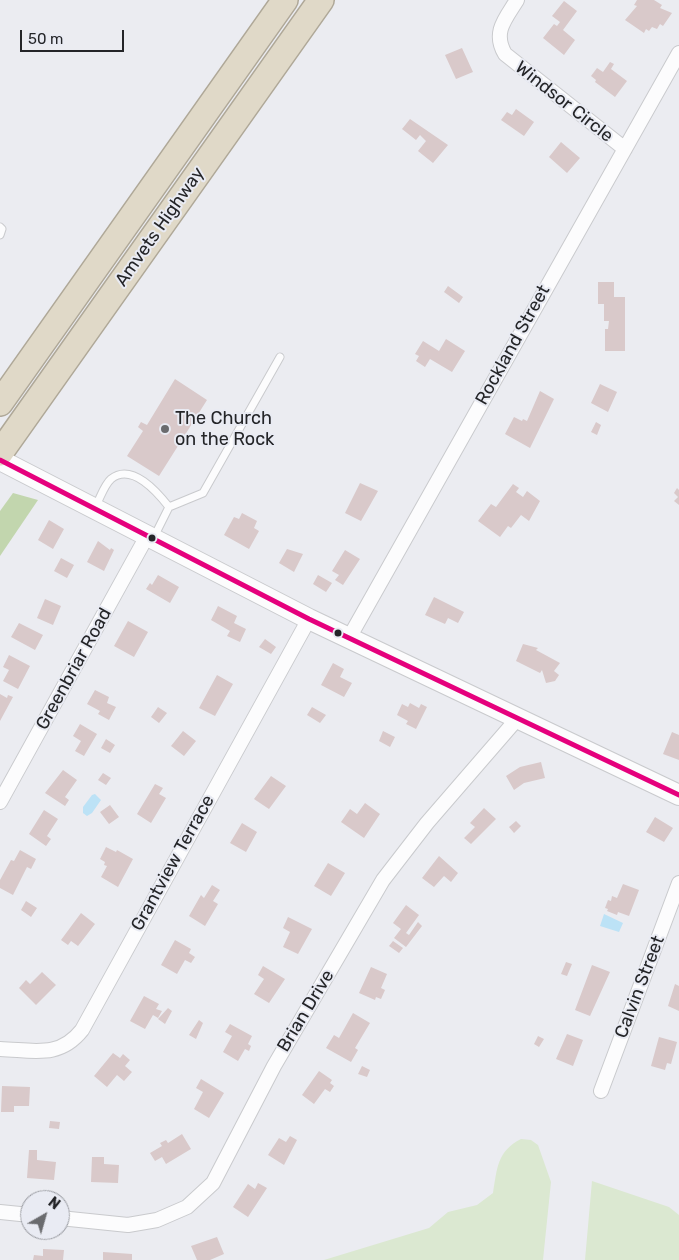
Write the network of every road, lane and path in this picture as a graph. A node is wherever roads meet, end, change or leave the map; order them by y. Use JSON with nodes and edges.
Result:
{"nodes":[{"id":1,"x":285,"y":0,"type":"edge"},
{"id":2,"x":321,"y":0,"type":"edge"},
{"id":3,"x":517,"y":0,"type":"edge"},
{"id":4,"x":679,"y":53,"type":"edge"},
{"id":5,"x":625,"y":149,"type":"junction"},
{"id":6,"x":0,"y":227,"type":"edge"},
{"id":7,"x":0,"y":234,"type":"edge"},
{"id":8,"x":280,"y":357,"type":"dead end"},
{"id":9,"x":0,"y":403,"type":"edge"},
{"id":10,"x":0,"y":453,"type":"edge"},
{"id":11,"x":0,"y":460,"type":"edge"},
{"id":12,"x":169,"y":507,"type":"junction"},
{"id":13,"x":94,"y":509,"type":"junction"},
{"id":14,"x":150,"y":538,"type":"junction"},
{"id":15,"x":309,"y":619,"type":"junction"},
{"id":16,"x":349,"y":638,"type":"junction"},
{"id":17,"x":517,"y":719,"type":"junction"},
{"id":18,"x":679,"y":795,"type":"edge"},
{"id":19,"x":0,"y":802,"type":"edge"},
{"id":20,"x":679,"y":883,"type":"edge"},
{"id":21,"x":0,"y":1049,"type":"edge"},
{"id":22,"x":601,"y":1091,"type":"dead end"},
{"id":23,"x":0,"y":1212,"type":"edge"},
{"id":24,"x":20,"y":1214,"type":"edge"},
{"id":25,"x":70,"y":1219,"type":"edge"}],
"edges":[{"from":1,"to":9,"type":"highway","name":"Amvets Highway"},
{"from":2,"to":10,"type":"highway","name":"Amvets Highway"},
{"from":3,"to":5,"type":"street","name":"Windsor Circle"},
{"from":4,"to":5,"type":"street","name":"Rockland Street"},
{"from":5,"to":16,"type":"street","name":"Rockland Street"},
{"from":6,"to":7,"type":"lane"},
{"from":8,"to":12,"type":"lane"},
{"from":11,"to":13,"type":"main road"},
{"from":12,"to":13,"type":"lane"},
{"from":12,"to":14,"type":"lane"},
{"from":13,"to":14,"type":"main road"},
{"from":14,"to":15,"type":"main road"},
{"from":14,"to":19,"type":"street","name":"Greenbriar Road"},
{"from":15,"to":16,"type":"main road"},
{"from":15,"to":21,"type":"street","name":"Grantview Terrace"},
{"from":16,"to":17,"type":"main road"},
{"from":17,"to":18,"type":"main road"},
{"from":17,"to":25,"type":"street","name":"Brian Drive"},
{"from":20,"to":22,"type":"street","name":"Calvin Street"},
{"from":23,"to":24,"type":"street"}]}
